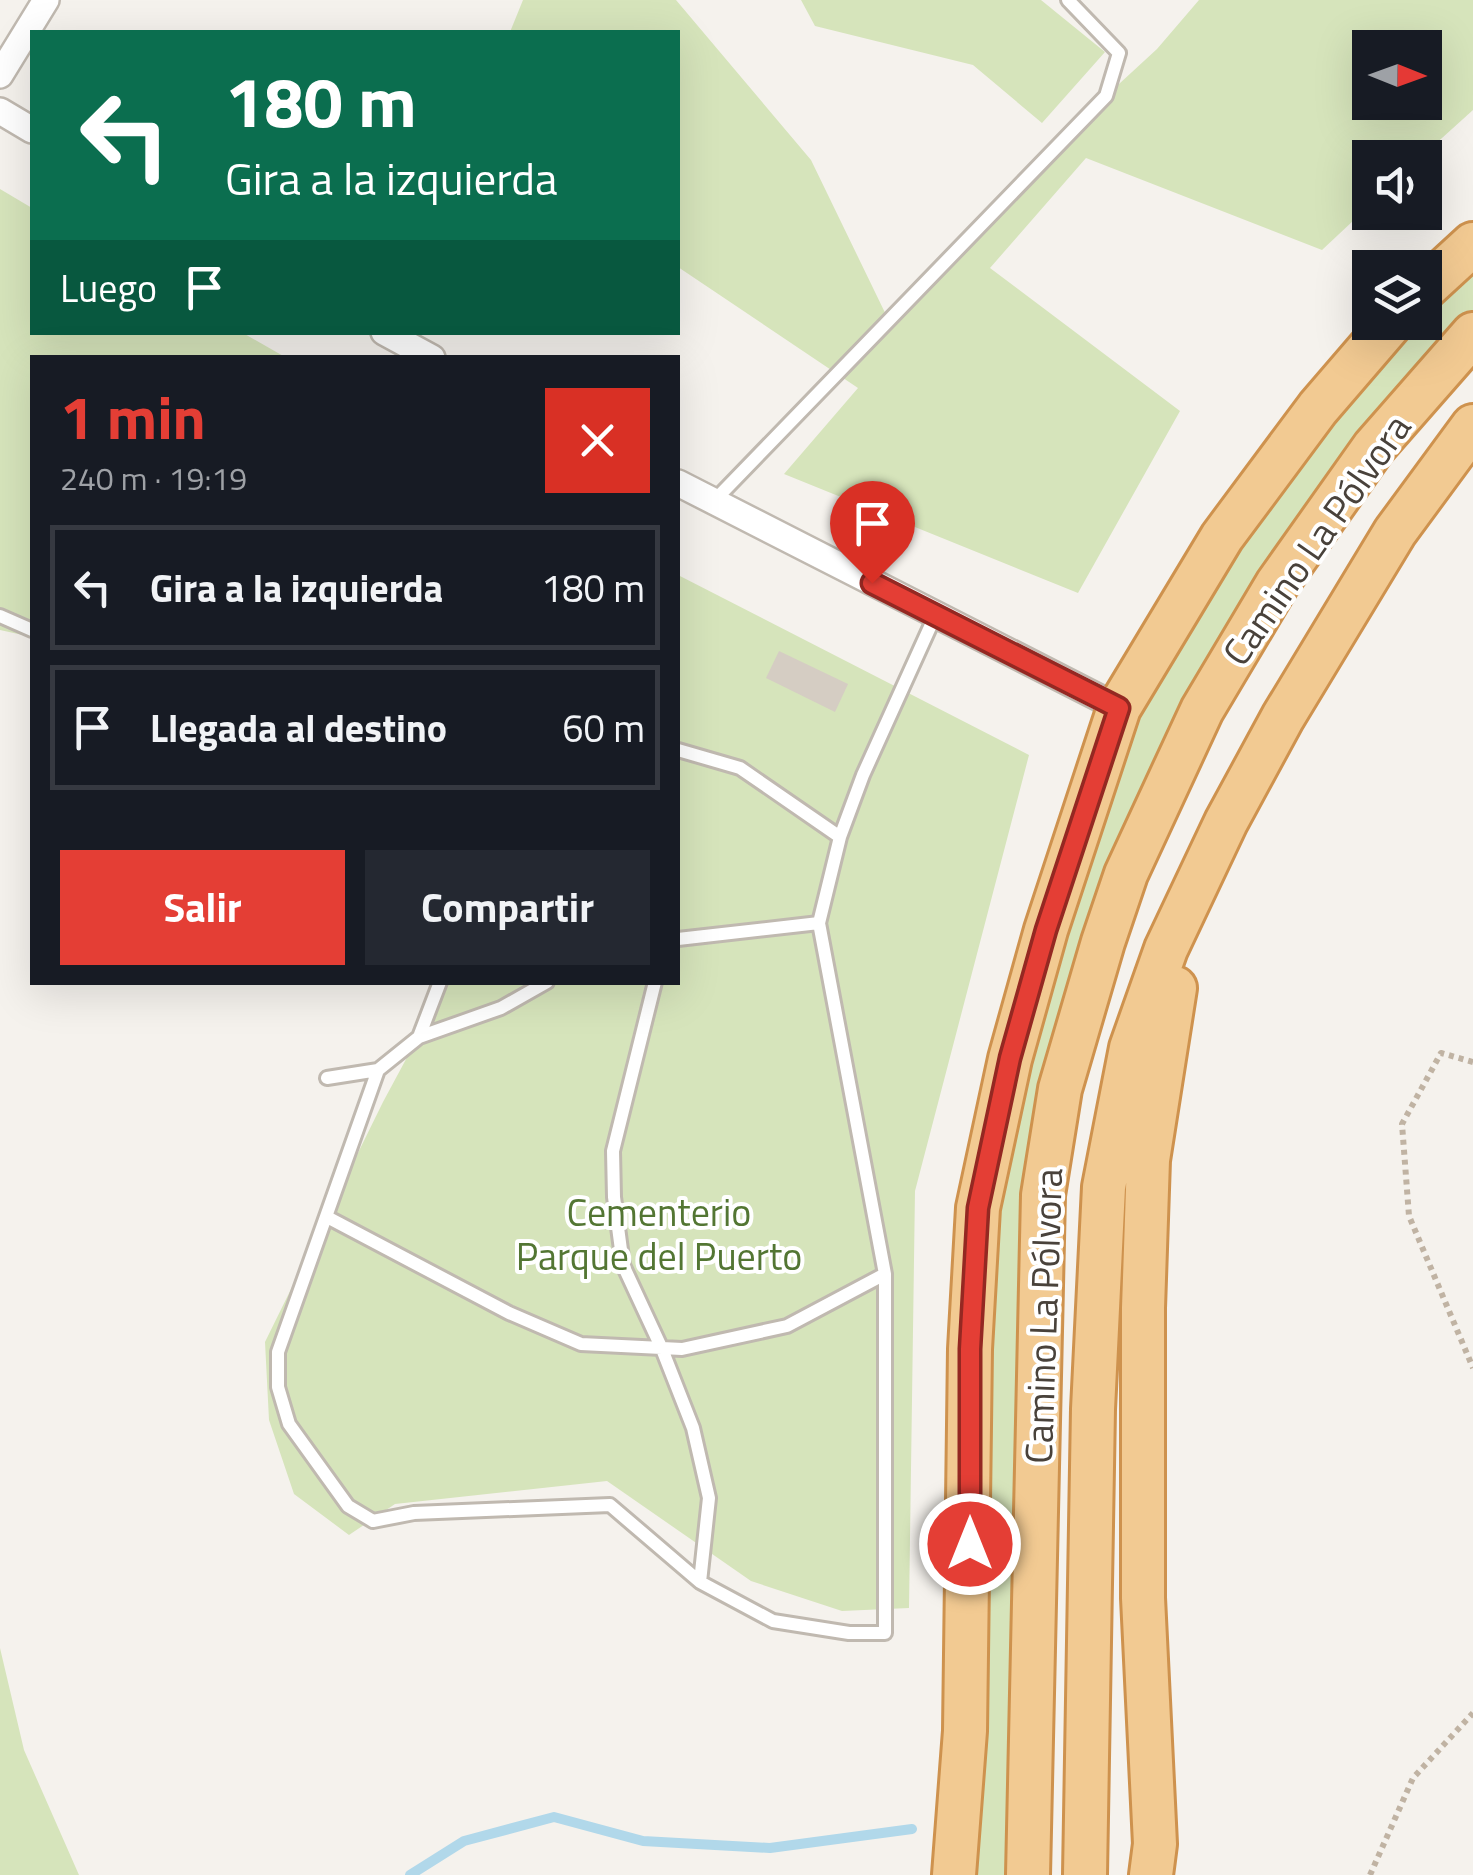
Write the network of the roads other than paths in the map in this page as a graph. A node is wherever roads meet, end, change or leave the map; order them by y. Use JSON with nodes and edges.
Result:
{"nodes":[{"id":1,"x":46,"y":0,"type":"edge"},
{"id":2,"x":1068,"y":0,"type":"edge"},
{"id":3,"x":0,"y":75,"type":"edge"},
{"id":4,"x":0,"y":111,"type":"edge"},
{"id":5,"x":30,"y":129,"type":"edge"},
{"id":6,"x":1473,"y":244,"type":"edge"},
{"id":7,"x":1442,"y":272,"type":"edge"},
{"id":8,"x":1473,"y":334,"type":"edge"},
{"id":9,"x":390,"y":335,"type":"edge"},
{"id":10,"x":1377,"y":340,"type":"edge"},
{"id":11,"x":426,"y":355,"type":"edge"},
{"id":12,"x":1473,"y":426,"type":"edge"},
{"id":13,"x":680,"y":484,"type":"edge"},
{"id":14,"x":713,"y":502,"type":"junction"},
{"id":15,"x":0,"y":616,"type":"edge"},
{"id":16,"x":935,"y":616,"type":"junction"},
{"id":17,"x":30,"y":629,"type":"edge"},
{"id":18,"x":1119,"y":708,"type":"junction"},
{"id":19,"x":680,"y":751,"type":"edge"},
{"id":20,"x":840,"y":837,"type":"junction"},
{"id":21,"x":1194,"y":887,"type":"junction"},
{"id":22,"x":819,"y":922,"type":"junction"},
{"id":23,"x":680,"y":939,"type":"edge"},
{"id":24,"x":439,"y":985,"type":"edge"},
{"id":25,"x":543,"y":985,"type":"edge"},
{"id":26,"x":654,"y":985,"type":"edge"},
{"id":27,"x":420,"y":1037,"type":"junction"},
{"id":28,"x":378,"y":1070,"type":"junction"},
{"id":29,"x":328,"y":1078,"type":"dead end"},
{"id":30,"x":327,"y":1217,"type":"junction"},
{"id":31,"x":886,"y":1274,"type":"junction"},
{"id":32,"x":662,"y":1349,"type":"junction"},
{"id":33,"x":700,"y":1582,"type":"junction"},
{"id":34,"x":954,"y":1875,"type":"edge"},
{"id":35,"x":1028,"y":1875,"type":"edge"},
{"id":36,"x":1085,"y":1875,"type":"edge"},
{"id":37,"x":1152,"y":1875,"type":"edge"}],
"edges":[{"from":1,"to":3,"type":"street"},
{"from":2,"to":14,"type":"lane"},
{"from":4,"to":5,"type":"street"},
{"from":6,"to":7,"type":"highway"},
{"from":8,"to":35,"type":"highway","name":"Camino La Pólvora"},
{"from":9,"to":11,"type":"street"},
{"from":10,"to":18,"type":"highway"},
{"from":12,"to":21,"type":"highway","name":"Camino La Pólvora"},
{"from":13,"to":14,"type":"street"},
{"from":14,"to":16,"type":"street"},
{"from":15,"to":17,"type":"lane"},
{"from":16,"to":18,"type":"street"},
{"from":16,"to":20,"type":"lane"},
{"from":18,"to":34,"type":"highway"},
{"from":19,"to":20,"type":"lane"},
{"from":20,"to":22,"type":"lane"},
{"from":21,"to":36,"type":"highway","name":"Camino La Pólvora"},
{"from":21,"to":37,"type":"highway"},
{"from":22,"to":23,"type":"lane"},
{"from":22,"to":31,"type":"lane"},
{"from":24,"to":27,"type":"lane"},
{"from":25,"to":27,"type":"lane"},
{"from":26,"to":32,"type":"lane"},
{"from":27,"to":28,"type":"lane"},
{"from":28,"to":29,"type":"lane"},
{"from":28,"to":30,"type":"lane"},
{"from":30,"to":32,"type":"lane"},
{"from":30,"to":33,"type":"lane"},
{"from":31,"to":32,"type":"lane"},
{"from":31,"to":33,"type":"lane"},
{"from":32,"to":33,"type":"lane"}]}
